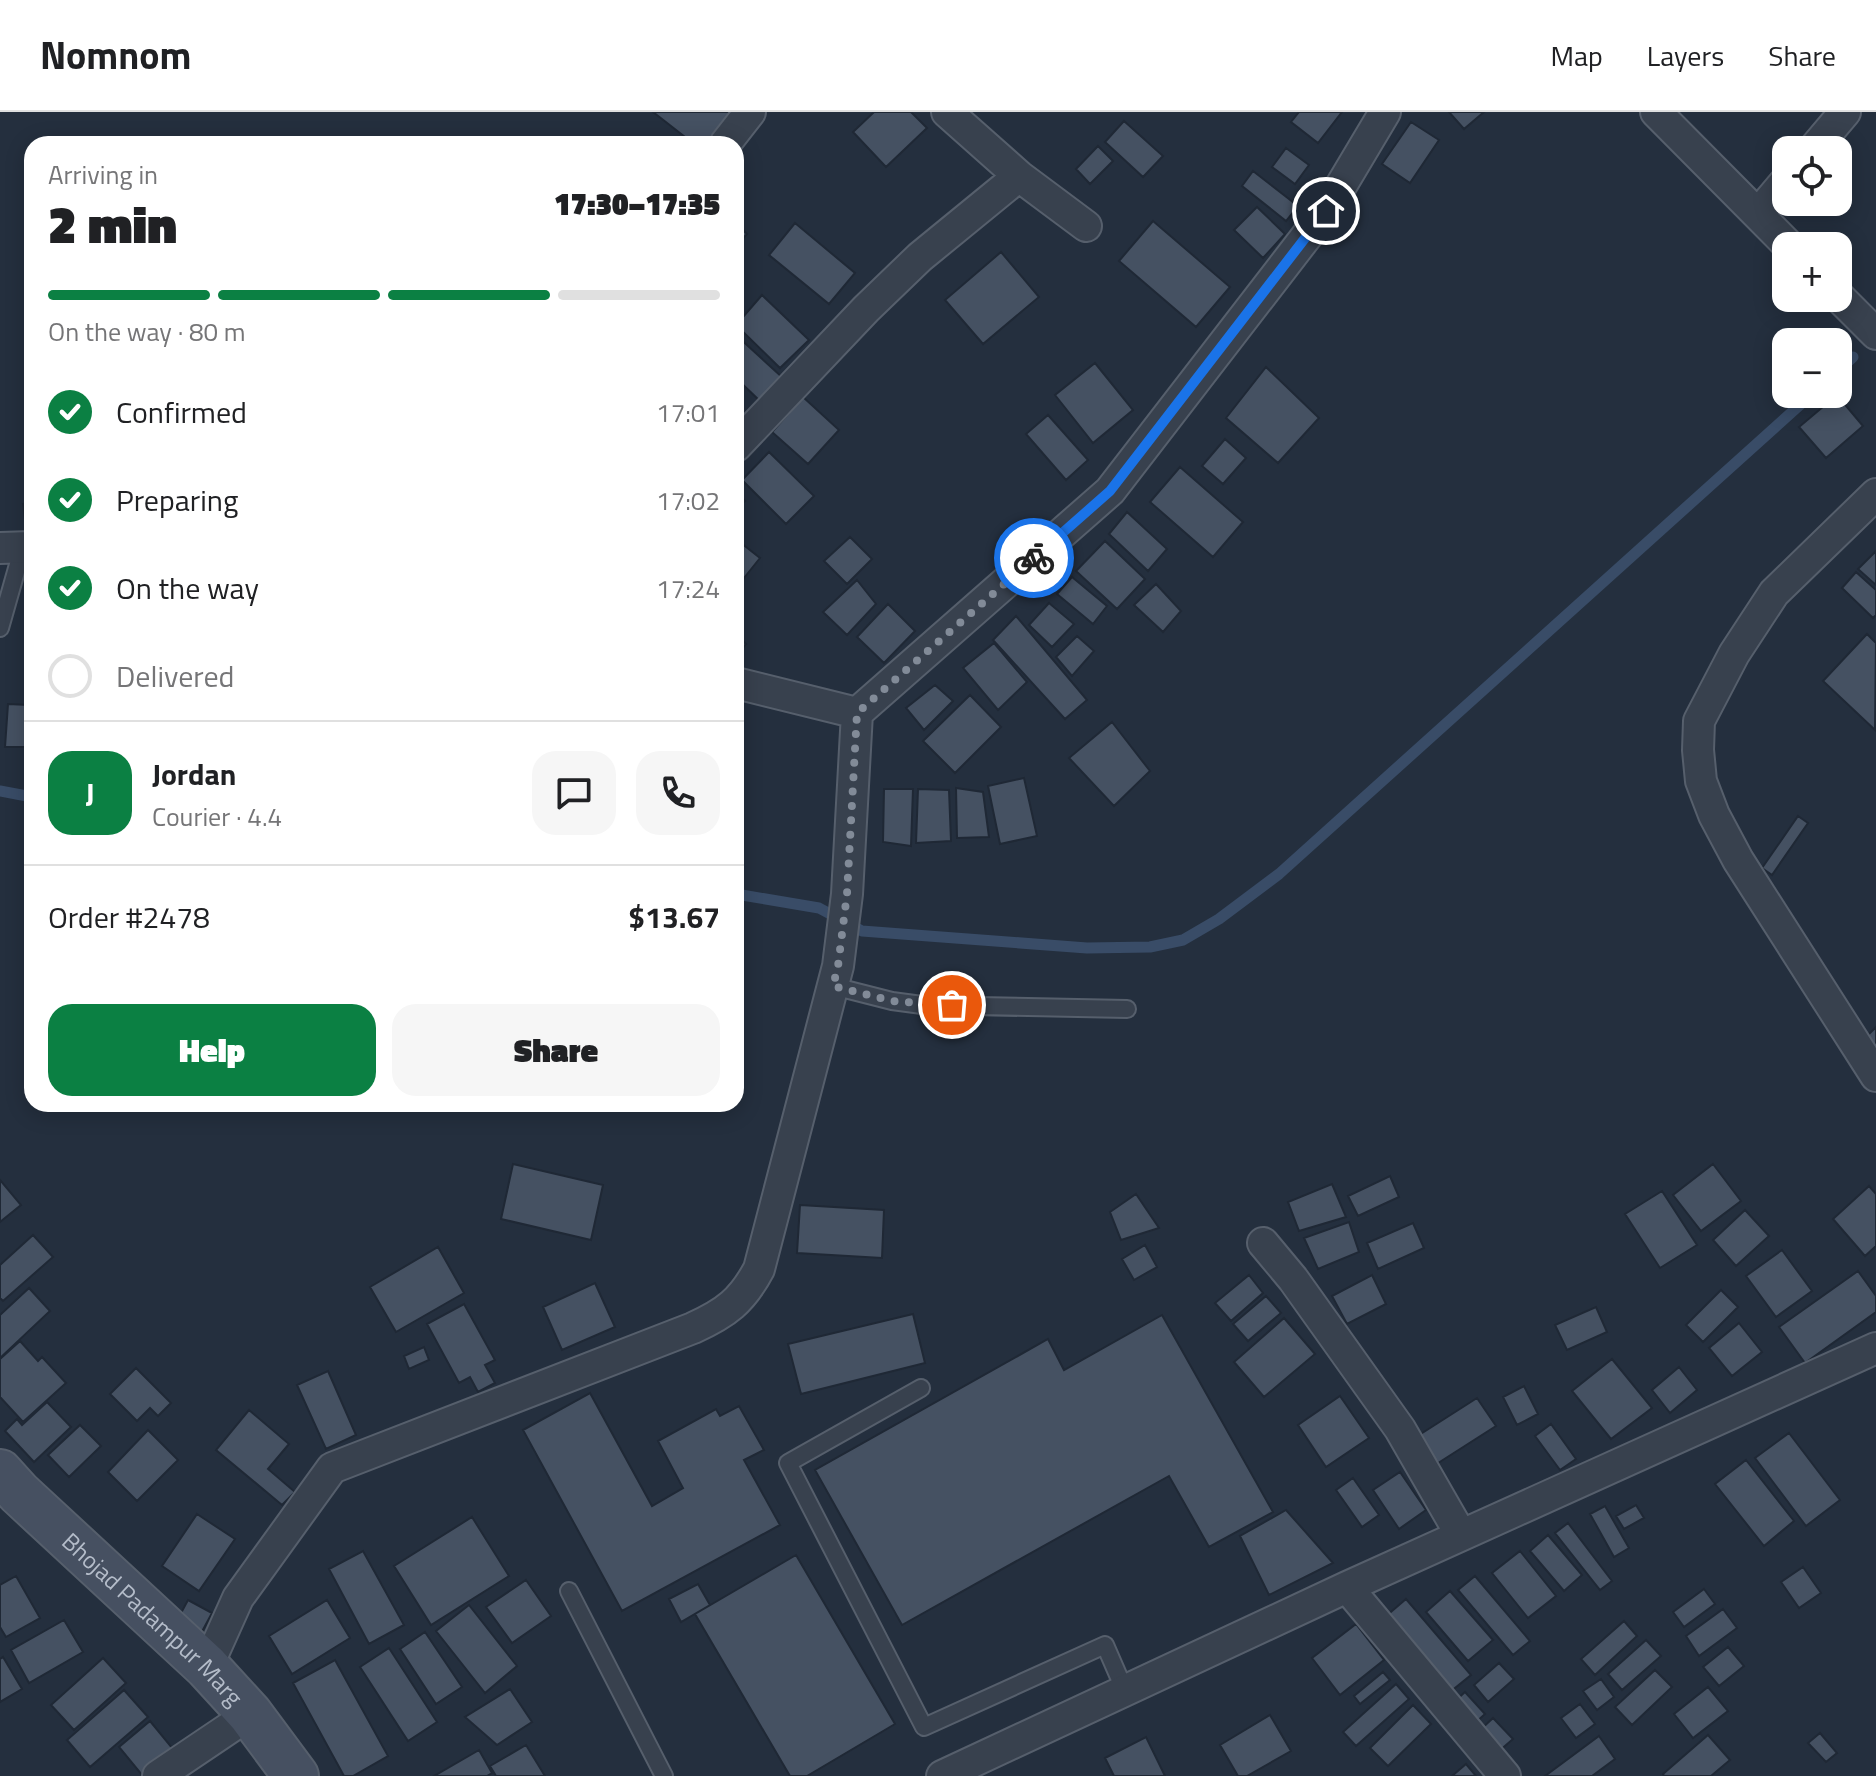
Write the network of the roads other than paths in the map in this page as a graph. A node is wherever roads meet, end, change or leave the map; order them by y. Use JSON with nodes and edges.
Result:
{"nodes":[{"id":1,"x":750,"y":112,"type":"edge"},
{"id":2,"x":947,"y":112,"type":"edge"},
{"id":3,"x":1385,"y":112,"type":"edge"},
{"id":4,"x":1656,"y":112,"type":"edge"},
{"id":5,"x":1845,"y":112,"type":"edge"},
{"id":6,"x":731,"y":136,"type":"edge"},
{"id":7,"x":1825,"y":136,"type":"edge"},
{"id":8,"x":1019,"y":176,"type":"junction"},
{"id":9,"x":1772,"y":198,"type":"edge"},
{"id":10,"x":1759,"y":213,"type":"junction"},
{"id":11,"x":1086,"y":226,"type":"dead end"},
{"id":12,"x":1776,"y":232,"type":"edge"},
{"id":13,"x":1852,"y":310,"type":"edge"},
{"id":14,"x":1876,"y":334,"type":"edge"},
{"id":15,"x":744,"y":438,"type":"edge"},
{"id":16,"x":1876,"y":494,"type":"edge"},
{"id":17,"x":18,"y":547,"type":"edge"},
{"id":18,"x":0,"y":628,"type":"edge"},
{"id":19,"x":744,"y":685,"type":"edge"},
{"id":20,"x":857,"y":713,"type":"junction"},
{"id":21,"x":836,"y":976,"type":"junction"},
{"id":22,"x":1127,"y":1009,"type":"dead end"},
{"id":23,"x":1876,"y":1076,"type":"edge"},
{"id":24,"x":1263,"y":1243,"type":"dead end"},
{"id":25,"x":1876,"y":1348,"type":"edge"},
{"id":26,"x":921,"y":1388,"type":"dead end"},
{"id":27,"x":0,"y":1472,"type":"edge"},
{"id":28,"x":1461,"y":1535,"type":"junction"},
{"id":29,"x":1347,"y":1587,"type":"junction"},
{"id":30,"x":569,"y":1591,"type":"dead end"},
{"id":31,"x":207,"y":1667,"type":"junction"},
{"id":32,"x":1125,"y":1691,"type":"junction"},
{"id":33,"x":250,"y":1714,"type":"junction"},
{"id":34,"x":158,"y":1776,"type":"edge"},
{"id":35,"x":296,"y":1776,"type":"edge"},
{"id":36,"x":664,"y":1776,"type":"edge"},
{"id":37,"x":942,"y":1776,"type":"edge"},
{"id":38,"x":1505,"y":1776,"type":"edge"}],
"edges":[{"from":1,"to":6,"type":"street"},
{"from":2,"to":8,"type":"street"},
{"from":3,"to":20,"type":"street"},
{"from":4,"to":10,"type":"street"},
{"from":5,"to":7,"type":"street"},
{"from":8,"to":11,"type":"street"},
{"from":8,"to":15,"type":"street"},
{"from":9,"to":10,"type":"street"},
{"from":10,"to":12,"type":"street"},
{"from":13,"to":14,"type":"street"},
{"from":16,"to":23,"type":"street"},
{"from":17,"to":18,"type":"lane"},
{"from":19,"to":20,"type":"street"},
{"from":20,"to":21,"type":"street"},
{"from":21,"to":22,"type":"lane"},
{"from":21,"to":31,"type":"street"},
{"from":24,"to":28,"type":"street"},
{"from":25,"to":28,"type":"street"},
{"from":26,"to":32,"type":"lane"},
{"from":27,"to":31,"type":"street","name":"Bhojad Padampur Marg"},
{"from":28,"to":29,"type":"street"},
{"from":29,"to":32,"type":"street"},
{"from":29,"to":38,"type":"street"},
{"from":30,"to":36,"type":"lane"},
{"from":31,"to":33,"type":"street","name":"Bhojad Padampur Marg"},
{"from":32,"to":37,"type":"street"},
{"from":33,"to":34,"type":"street"},
{"from":33,"to":35,"type":"street","name":"Bhojad Padampur Marg"}]}
